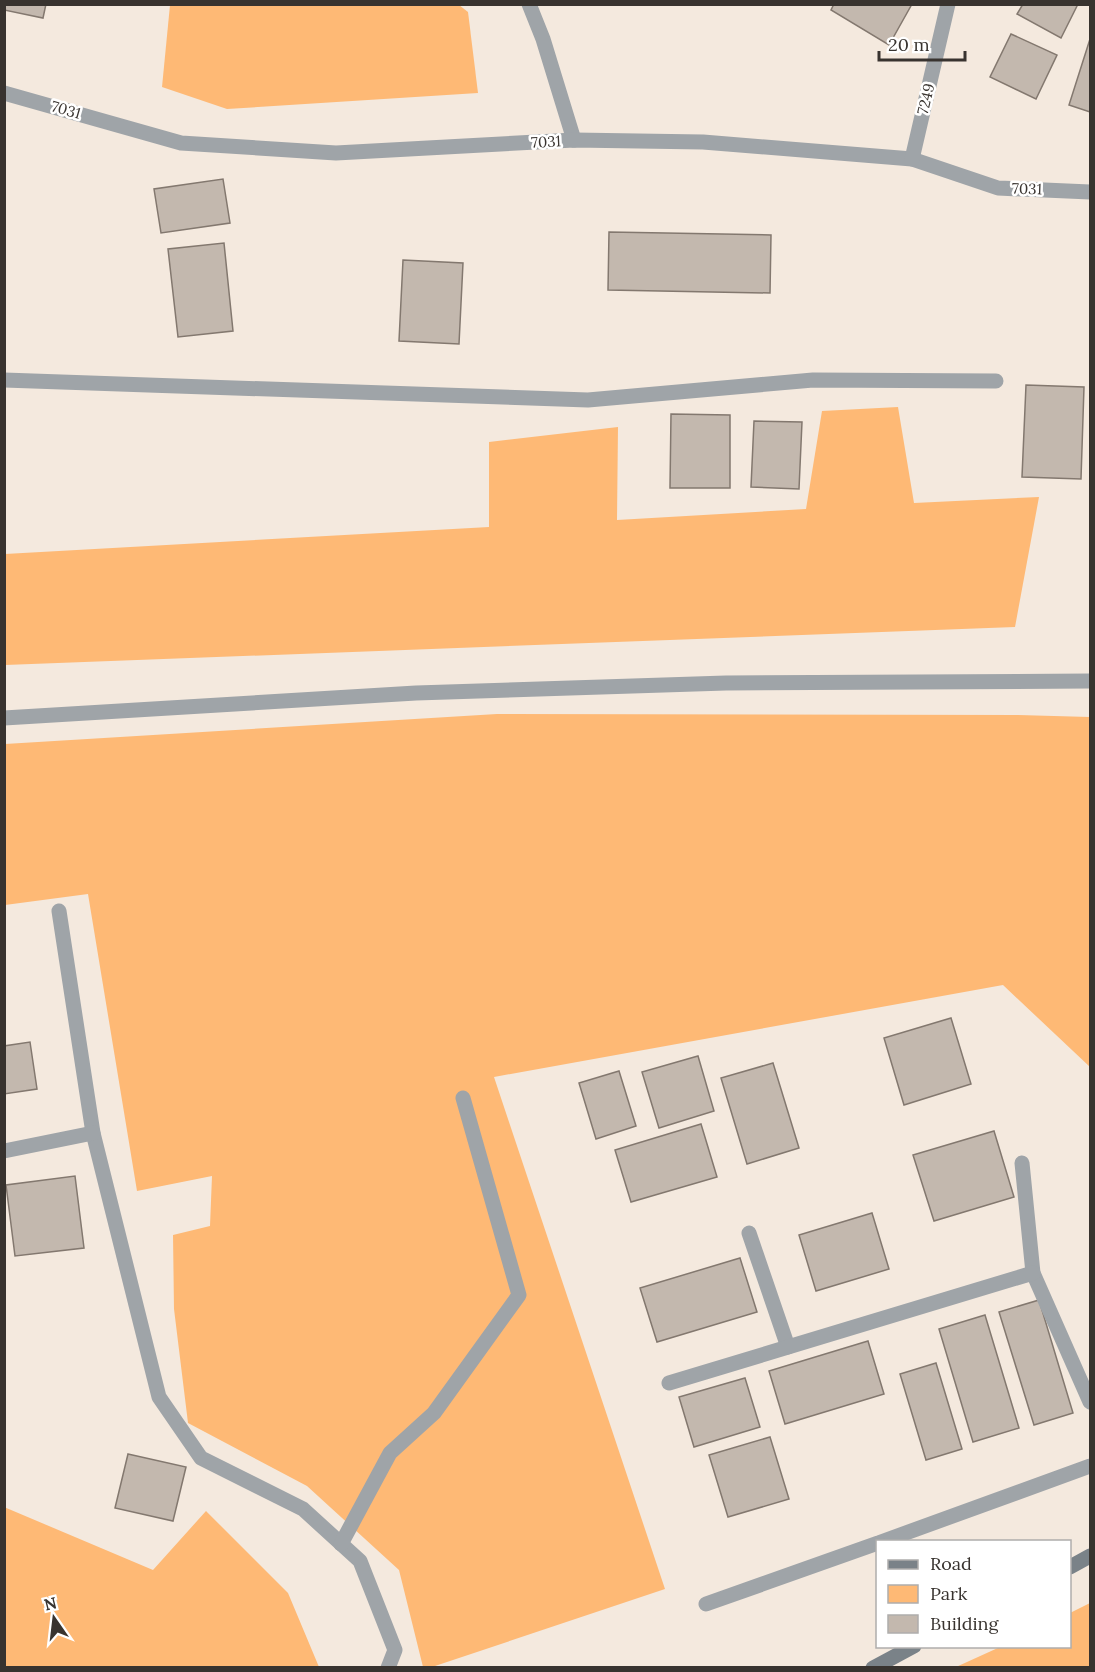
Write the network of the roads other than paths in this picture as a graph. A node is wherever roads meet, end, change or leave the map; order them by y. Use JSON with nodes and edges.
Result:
{"nodes":[{"id":1,"x":529,"y":4,"type":"edge"},
{"id":2,"x":948,"y":4,"type":"edge"},
{"id":3,"x":4,"y":93,"type":"edge"},
{"id":4,"x":574,"y":140,"type":"junction"},
{"id":5,"x":912,"y":159,"type":"junction"},
{"id":6,"x":1090,"y":192,"type":"edge"},
{"id":7,"x":4,"y":380,"type":"edge"},
{"id":8,"x":996,"y":381,"type":"dead end"},
{"id":9,"x":1090,"y":681,"type":"edge"},
{"id":10,"x":4,"y":718,"type":"edge"},
{"id":11,"x":59,"y":911,"type":"dead end"},
{"id":12,"x":463,"y":1098,"type":"dead end"},
{"id":13,"x":93,"y":1133,"type":"junction"},
{"id":14,"x":4,"y":1151,"type":"edge"},
{"id":15,"x":1022,"y":1163,"type":"dead end"},
{"id":16,"x":748,"y":1233,"type":"dead end"},
{"id":17,"x":1033,"y":1273,"type":"junction"},
{"id":18,"x":788,"y":1347,"type":"junction"},
{"id":19,"x":669,"y":1383,"type":"dead end"},
{"id":20,"x":1090,"y":1401,"type":"edge"},
{"id":21,"x":1090,"y":1466,"type":"edge"},
{"id":22,"x":885,"y":1540,"type":"edge"},
{"id":23,"x":876,"y":1543,"type":"edge"},
{"id":24,"x":341,"y":1544,"type":"junction"},
{"id":25,"x":1090,"y":1556,"type":"edge"},
{"id":26,"x":1071,"y":1566,"type":"edge"},
{"id":27,"x":706,"y":1604,"type":"dead end"},
{"id":28,"x":912,"y":1648,"type":"edge"},
{"id":29,"x":388,"y":1668,"type":"edge"},
{"id":30,"x":873,"y":1668,"type":"edge"}],
"edges":[{"from":1,"to":4,"type":"street"},
{"from":2,"to":5,"type":"street","name":"7249"},
{"from":3,"to":4,"type":"street","name":"7031"},
{"from":4,"to":5,"type":"street","name":"7031"},
{"from":5,"to":6,"type":"street","name":"7031"},
{"from":7,"to":8,"type":"street"},
{"from":9,"to":10,"type":"street"},
{"from":11,"to":13,"type":"street"},
{"from":12,"to":24,"type":"street"},
{"from":13,"to":14,"type":"street"},
{"from":13,"to":24,"type":"street"},
{"from":15,"to":17,"type":"street"},
{"from":16,"to":18,"type":"street"},
{"from":17,"to":18,"type":"street"},
{"from":17,"to":20,"type":"street"},
{"from":18,"to":19,"type":"street"},
{"from":21,"to":22,"type":"street"},
{"from":23,"to":27,"type":"street"},
{"from":24,"to":29,"type":"street"},
{"from":25,"to":26,"type":"street"},
{"from":28,"to":30,"type":"street"}]}
